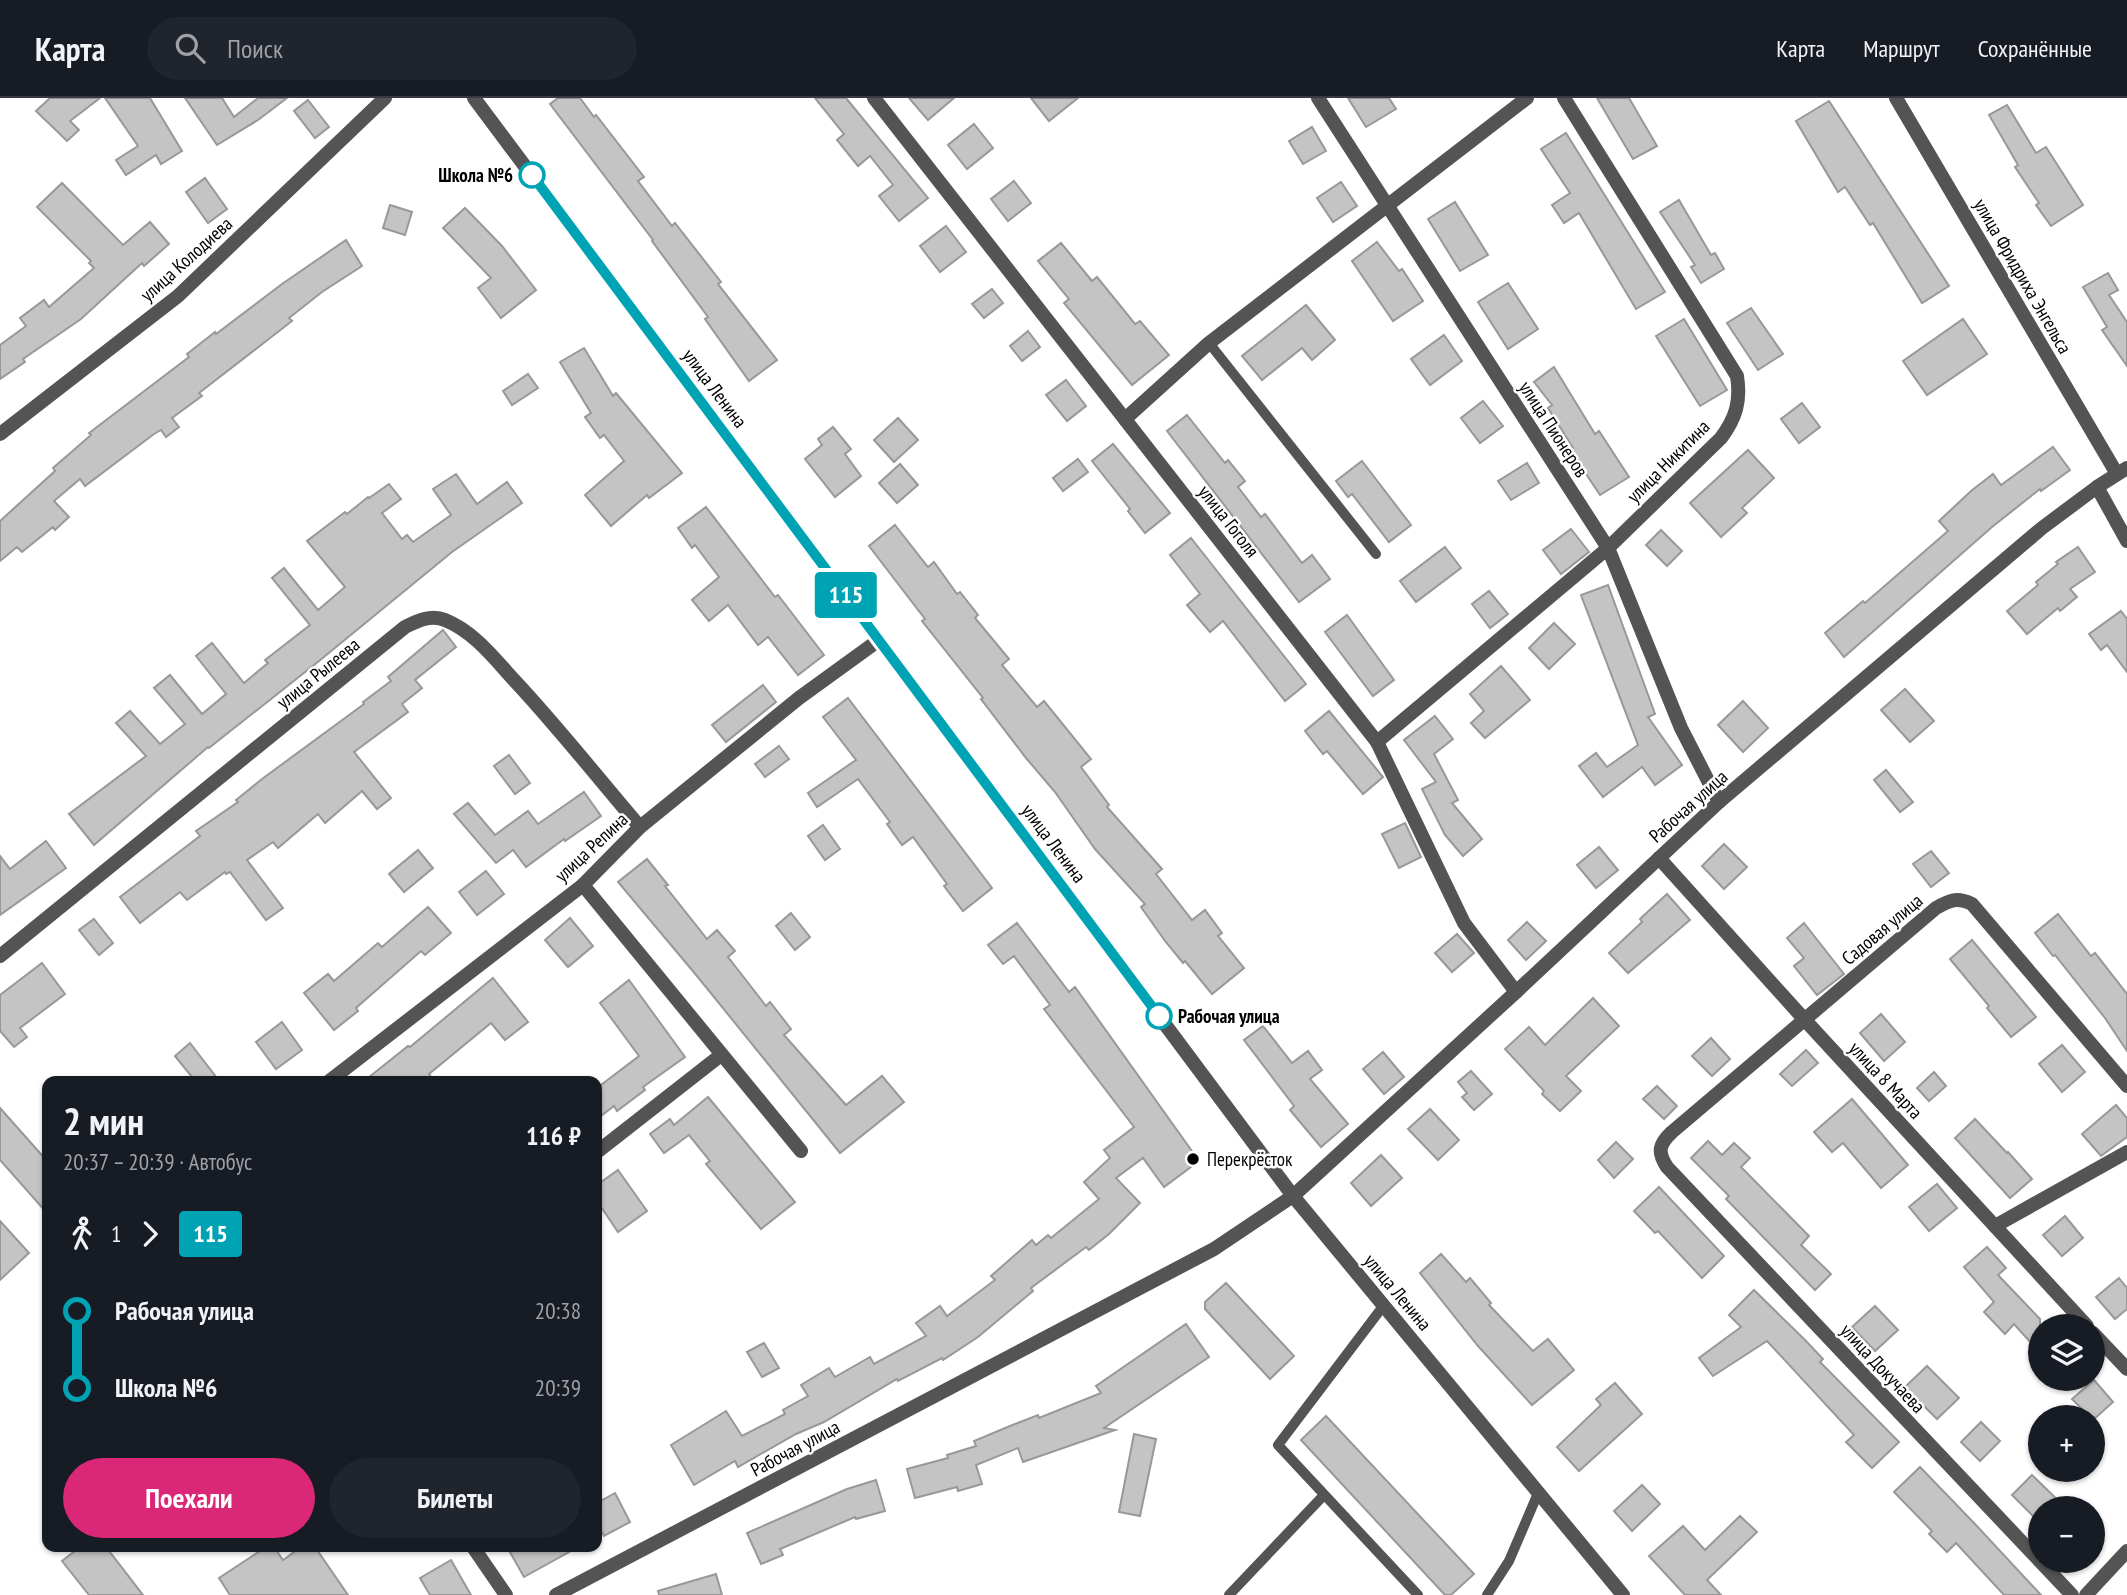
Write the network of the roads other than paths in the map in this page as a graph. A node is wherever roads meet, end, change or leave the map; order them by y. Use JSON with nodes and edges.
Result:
{"nodes":[{"id":1,"x":384,"y":98,"type":"edge"},
{"id":2,"x":474,"y":98,"type":"edge"},
{"id":3,"x":874,"y":98,"type":"edge"},
{"id":4,"x":1318,"y":98,"type":"edge"},
{"id":5,"x":1527,"y":98,"type":"edge"},
{"id":6,"x":1564,"y":98,"type":"edge"},
{"id":7,"x":1896,"y":98,"type":"edge"},
{"id":8,"x":1387,"y":208,"type":"junction"},
{"id":9,"x":1209,"y":343,"type":"junction"},
{"id":10,"x":1125,"y":419,"type":"junction"},
{"id":11,"x":0,"y":434,"type":"edge"},
{"id":12,"x":2122,"y":471,"type":"edge"},
{"id":13,"x":2097,"y":487,"type":"junction"},
{"id":14,"x":2127,"y":541,"type":"edge"},
{"id":15,"x":1608,"y":548,"type":"junction"},
{"id":16,"x":1376,"y":554,"type":"dead end"},
{"id":17,"x":879,"y":639,"type":"junction"},
{"id":18,"x":1377,"y":742,"type":"junction"},
{"id":19,"x":1718,"y":802,"type":"junction"},
{"id":20,"x":640,"y":827,"type":"junction"},
{"id":21,"x":1659,"y":858,"type":"junction"},
{"id":22,"x":583,"y":885,"type":"junction"},
{"id":23,"x":0,"y":956,"type":"edge"},
{"id":24,"x":1516,"y":992,"type":"junction"},
{"id":25,"x":1804,"y":1019,"type":"junction"},
{"id":26,"x":721,"y":1055,"type":"junction"},
{"id":27,"x":336,"y":1076,"type":"edge"},
{"id":28,"x":2127,"y":1086,"type":"edge"},
{"id":29,"x":602,"y":1148,"type":"edge"},
{"id":30,"x":801,"y":1151,"type":"dead end"},
{"id":31,"x":2127,"y":1152,"type":"edge"},
{"id":32,"x":1667,"y":1167,"type":"joint"},
{"id":33,"x":1293,"y":1196,"type":"junction"},
{"id":34,"x":1995,"y":1226,"type":"junction"},
{"id":35,"x":1384,"y":1305,"type":"junction"},
{"id":36,"x":2076,"y":1314,"type":"edge"},
{"id":37,"x":2105,"y":1346,"type":"edge"},
{"id":38,"x":2127,"y":1369,"type":"edge"},
{"id":39,"x":1539,"y":1491,"type":"junction"},
{"id":40,"x":1324,"y":1495,"type":"junction"},
{"id":41,"x":2127,"y":1551,"type":"edge"},
{"id":42,"x":476,"y":1552,"type":"edge"},
{"id":43,"x":506,"y":1595,"type":"edge"},
{"id":44,"x":556,"y":1595,"type":"edge"},
{"id":45,"x":1229,"y":1595,"type":"edge"},
{"id":46,"x":1418,"y":1595,"type":"edge"},
{"id":47,"x":1487,"y":1595,"type":"edge"},
{"id":48,"x":1623,"y":1595,"type":"edge"},
{"id":49,"x":2072,"y":1595,"type":"edge"},
{"id":50,"x":2085,"y":1595,"type":"edge"}],
"edges":[{"from":1,"to":11,"type":"street","name":"улица Колодиева"},
{"from":2,"to":17,"type":"street","name":"улица Ленина"},
{"from":3,"to":10,"type":"street","name":"улица Гоголя"},
{"from":4,"to":8,"type":"street","name":"улица Пионеров"},
{"from":5,"to":8,"type":"street"},
{"from":6,"to":15,"type":"street","name":"улица Никитина"},
{"from":7,"to":12,"type":"street","name":"улица Фридриха Энгельса"},
{"from":8,"to":9,"type":"street"},
{"from":8,"to":15,"type":"street","name":"улица Пионеров"},
{"from":9,"to":10,"type":"street"},
{"from":9,"to":16,"type":"lane"},
{"from":10,"to":18,"type":"street","name":"улица Гоголя"},
{"from":12,"to":13,"type":"street","name":"Рабочая улица"},
{"from":13,"to":14,"type":"street"},
{"from":13,"to":19,"type":"street","name":"Рабочая улица"},
{"from":15,"to":18,"type":"street","name":"улица Никитина"},
{"from":15,"to":19,"type":"street","name":"улица Пионеров"},
{"from":17,"to":20,"type":"street","name":"улица Репина"},
{"from":17,"to":33,"type":"street","name":"улица Ленина"},
{"from":18,"to":24,"type":"street","name":"улица Гоголя"},
{"from":19,"to":21,"type":"street","name":"Рабочая улица"},
{"from":20,"to":22,"type":"street","name":"улица Репина"},
{"from":20,"to":23,"type":"street","name":"улица Рылеева"},
{"from":21,"to":24,"type":"street","name":"Рабочая улица"},
{"from":21,"to":25,"type":"street","name":"улица 8 Марта"},
{"from":22,"to":26,"type":"street"},
{"from":22,"to":27,"type":"street","name":"улица Репина"},
{"from":24,"to":33,"type":"street","name":"Рабочая улица"},
{"from":25,"to":28,"type":"street","name":"Садовая улица"},
{"from":25,"to":32,"type":"street","name":"Садовая улица"},
{"from":25,"to":34,"type":"street","name":"улица 8 Марта"},
{"from":26,"to":29,"type":"street"},
{"from":26,"to":30,"type":"street"},
{"from":31,"to":34,"type":"street"},
{"from":32,"to":49,"type":"street","name":"улица Докучаева"},
{"from":33,"to":35,"type":"street","name":"улица Ленина"},
{"from":33,"to":44,"type":"street","name":"Рабочая улица"},
{"from":34,"to":36,"type":"street","name":"улица 8 Марта"},
{"from":35,"to":39,"type":"street","name":"улица Ленина"},
{"from":35,"to":40,"type":"lane"},
{"from":37,"to":38,"type":"street"},
{"from":39,"to":47,"type":"lane"},
{"from":39,"to":48,"type":"street","name":"улица Ленина"},
{"from":40,"to":45,"type":"lane"},
{"from":40,"to":46,"type":"lane"},
{"from":41,"to":50,"type":"street"},
{"from":42,"to":43,"type":"street"}]}
